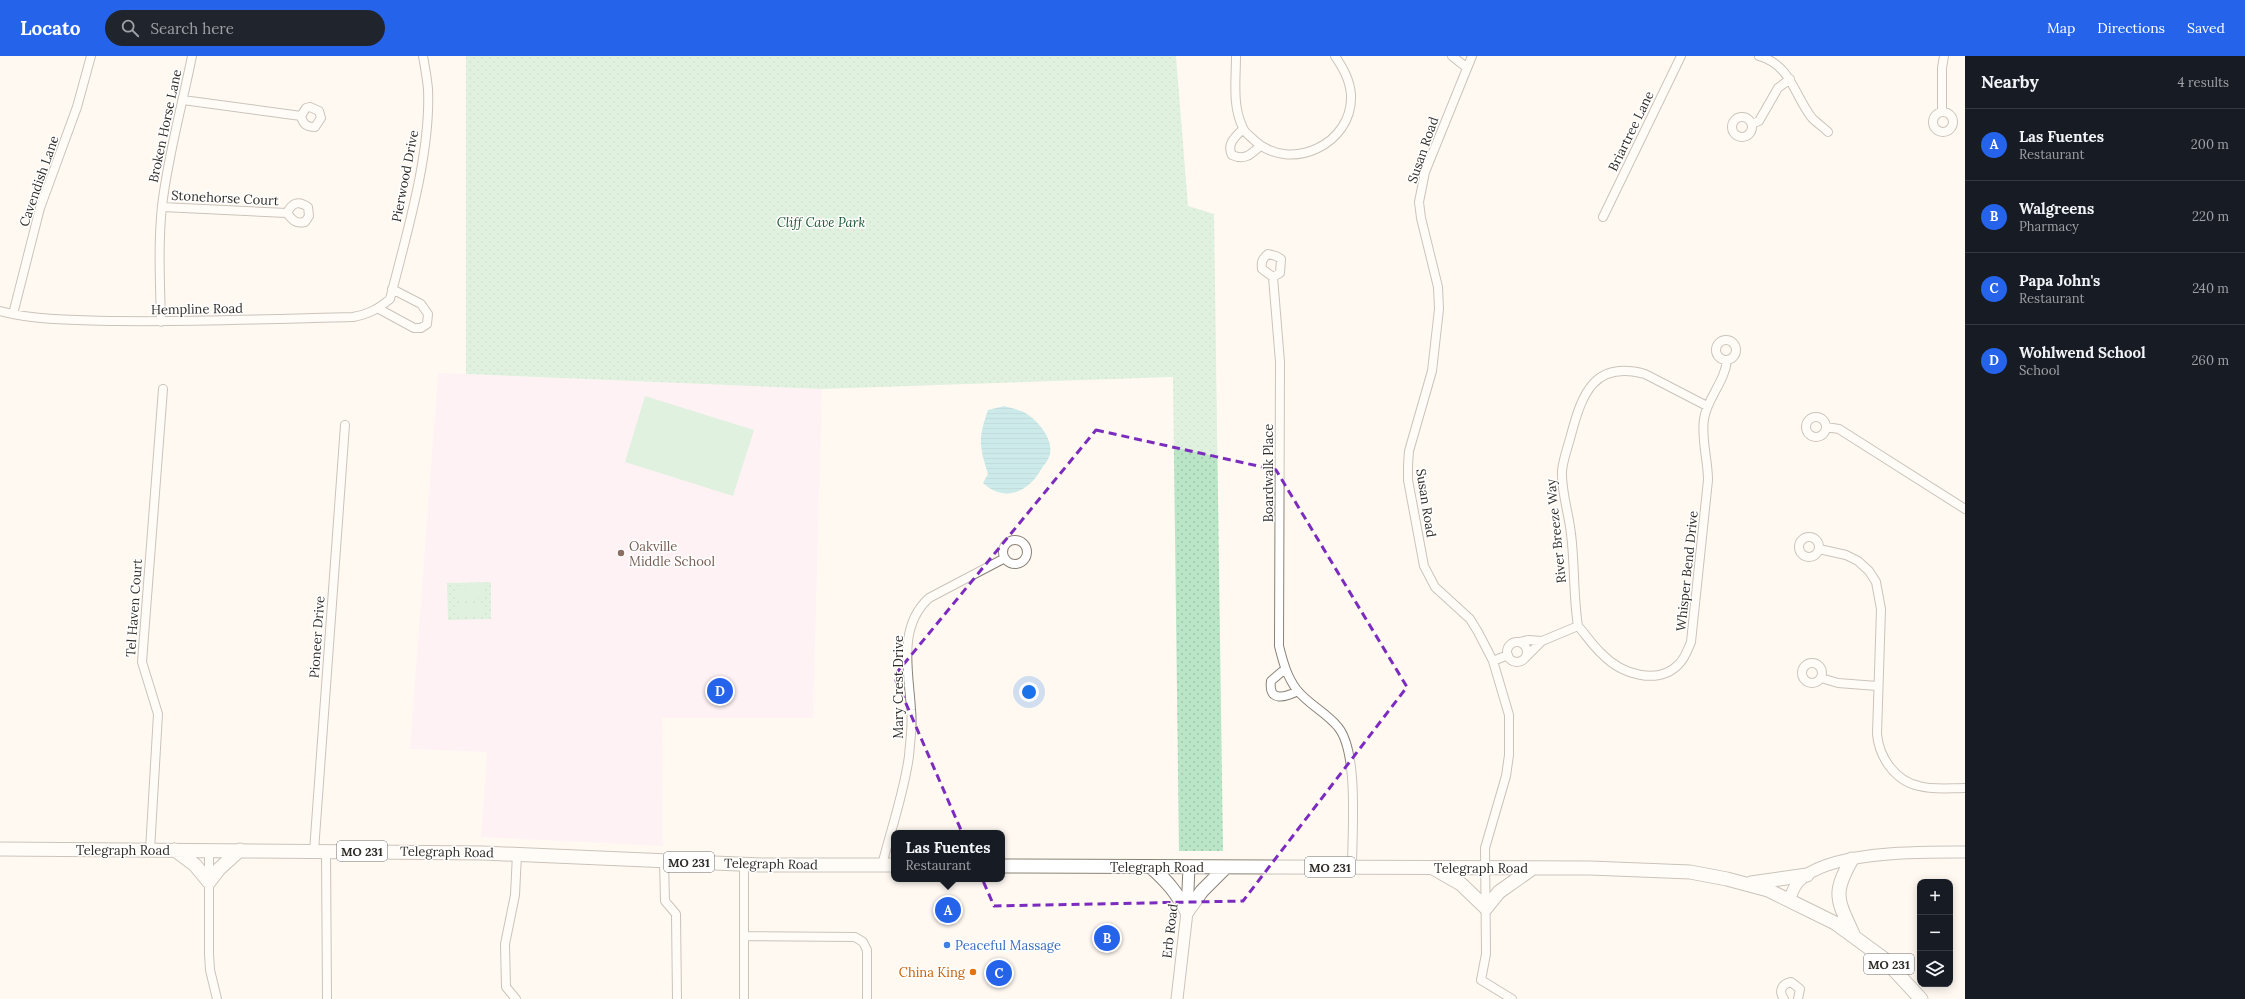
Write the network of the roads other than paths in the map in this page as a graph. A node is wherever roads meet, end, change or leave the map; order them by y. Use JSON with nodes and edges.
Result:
{"nodes":[{"id":1,"x":91,"y":56,"type":"edge"},
{"id":2,"x":192,"y":56,"type":"edge"},
{"id":3,"x":423,"y":56,"type":"edge"},
{"id":4,"x":1236,"y":56,"type":"edge"},
{"id":5,"x":1335,"y":56,"type":"edge"},
{"id":6,"x":1452,"y":56,"type":"edge"},
{"id":7,"x":1472,"y":56,"type":"edge"},
{"id":8,"x":1681,"y":56,"type":"edge"},
{"id":9,"x":1760,"y":56,"type":"edge"},
{"id":10,"x":1944,"y":56,"type":"edge"},
{"id":11,"x":1466,"y":67,"type":"junction"},
{"id":12,"x":1790,"y":79,"type":"junction"},
{"id":13,"x":183,"y":100,"type":"junction"},
{"id":14,"x":1942,"y":111,"type":"dead end"},
{"id":15,"x":301,"y":116,"type":"dead end"},
{"id":16,"x":1752,"y":124,"type":"dead end"},
{"id":17,"x":1243,"y":129,"type":"junction"},
{"id":18,"x":1828,"y":132,"type":"dead end"},
{"id":19,"x":1260,"y":146,"type":"junction"},
{"id":20,"x":162,"y":207,"type":"junction"},
{"id":21,"x":287,"y":213,"type":"dead end"},
{"id":22,"x":1603,"y":217,"type":"dead end"},
{"id":23,"x":1273,"y":277,"type":"dead end"},
{"id":24,"x":392,"y":289,"type":"junction"},
{"id":25,"x":390,"y":298,"type":"joint"},
{"id":26,"x":379,"y":308,"type":"junction"},
{"id":27,"x":0,"y":311,"type":"edge"},
{"id":28,"x":13,"y":314,"type":"junction"},
{"id":29,"x":160,"y":322,"type":"junction"},
{"id":30,"x":1727,"y":360,"type":"dead end"},
{"id":31,"x":163,"y":389,"type":"dead end"},
{"id":32,"x":1708,"y":406,"type":"junction"},
{"id":33,"x":345,"y":425,"type":"dead end"},
{"id":34,"x":1826,"y":427,"type":"dead end"},
{"id":35,"x":1965,"y":509,"type":"edge"},
{"id":36,"x":1819,"y":549,"type":"dead end"},
{"id":37,"x":1004,"y":558,"type":"dead end"},
{"id":38,"x":1578,"y":626,"type":"junction"},
{"id":39,"x":1542,"y":641,"type":"junction"},
{"id":40,"x":1520,"y":642,"type":"junction"},
{"id":41,"x":1508,"y":655,"type":"junction"},
{"id":42,"x":1525,"y":658,"type":"junction"},
{"id":43,"x":1493,"y":661,"type":"junction"},
{"id":44,"x":1285,"y":669,"type":"junction"},
{"id":45,"x":1821,"y":678,"type":"dead end"},
{"id":46,"x":1878,"y":686,"type":"junction"},
{"id":47,"x":1298,"y":691,"type":"junction"},
{"id":48,"x":1965,"y":788,"type":"edge"},
{"id":49,"x":894,"y":830,"type":"edge"},
{"id":50,"x":0,"y":849,"type":"edge"},
{"id":51,"x":891,"y":849,"type":"edge"},
{"id":52,"x":150,"y":850,"type":"junction"},
{"id":53,"x":175,"y":850,"type":"junction"},
{"id":54,"x":209,"y":850,"type":"junction"},
{"id":55,"x":240,"y":850,"type":"junction"},
{"id":56,"x":320,"y":851,"type":"junction"},
{"id":57,"x":1965,"y":852,"type":"edge"},
{"id":58,"x":517,"y":854,"type":"junction"},
{"id":59,"x":1852,"y":859,"type":"junction"},
{"id":60,"x":664,"y":861,"type":"junction"},
{"id":61,"x":744,"y":864,"type":"junction"},
{"id":62,"x":888,"y":865,"type":"edge"},
{"id":63,"x":1005,"y":866,"type":"edge"},
{"id":64,"x":1151,"y":867,"type":"junction"},
{"id":65,"x":1190,"y":867,"type":"junction"},
{"id":66,"x":1226,"y":867,"type":"junction"},
{"id":67,"x":1352,"y":867,"type":"junction"},
{"id":68,"x":1433,"y":868,"type":"junction"},
{"id":69,"x":1486,"y":868,"type":"junction"},
{"id":70,"x":1533,"y":868,"type":"junction"},
{"id":71,"x":1808,"y":875,"type":"junction"},
{"id":72,"x":210,"y":882,"type":"junction"},
{"id":73,"x":1747,"y":884,"type":"junction"},
{"id":74,"x":1789,"y":900,"type":"junction"},
{"id":75,"x":1486,"y":908,"type":"junction"},
{"id":76,"x":1187,"y":912,"type":"junction"},
{"id":77,"x":1853,"y":934,"type":"junction"},
{"id":78,"x":744,"y":936,"type":"junction"},
{"id":79,"x":217,"y":999,"type":"edge"},
{"id":80,"x":327,"y":999,"type":"edge"},
{"id":81,"x":516,"y":999,"type":"edge"},
{"id":82,"x":677,"y":999,"type":"edge"},
{"id":83,"x":744,"y":999,"type":"edge"},
{"id":84,"x":866,"y":999,"type":"edge"},
{"id":85,"x":1177,"y":999,"type":"edge"},
{"id":86,"x":1512,"y":999,"type":"edge"},
{"id":87,"x":1784,"y":999,"type":"edge"},
{"id":88,"x":1798,"y":999,"type":"edge"},
{"id":89,"x":1921,"y":999,"type":"edge"}],
"edges":[{"from":1,"to":28,"type":"street","name":"Cavendish Lane"},
{"from":2,"to":13,"type":"street","name":"Broken Horse Lane"},
{"from":3,"to":24,"type":"street","name":"Pierwood Drive"},
{"from":4,"to":17,"type":"street"},
{"from":5,"to":19,"type":"street"},
{"from":6,"to":11,"type":"street"},
{"from":7,"to":11,"type":"street","name":"Susan Road"},
{"from":8,"to":22,"type":"street","name":"Briartree Lane"},
{"from":9,"to":12,"type":"street"},
{"from":10,"to":14,"type":"street"},
{"from":11,"to":43,"type":"street","name":"Susan Road"},
{"from":12,"to":16,"type":"street"},
{"from":12,"to":18,"type":"street"},
{"from":13,"to":15,"type":"street"},
{"from":13,"to":20,"type":"street","name":"Broken Horse Lane"},
{"from":17,"to":19,"type":"street"},
{"from":17,"to":19,"type":"street"},
{"from":20,"to":21,"type":"street","name":"Stonehorse Court"},
{"from":20,"to":29,"type":"street","name":"Broken Horse Lane"},
{"from":23,"to":44,"type":"street","name":"Boardwalk Place"},
{"from":24,"to":25,"type":"street","name":"Pierwood Drive"},
{"from":24,"to":26,"type":"street"},
{"from":25,"to":26,"type":"street","name":"Hempline Road"},
{"from":26,"to":29,"type":"street","name":"Hempline Road"},
{"from":27,"to":28,"type":"street","name":"Hempline Road"},
{"from":28,"to":29,"type":"street","name":"Hempline Road"},
{"from":30,"to":32,"type":"street","name":"Whisper Bend Drive"},
{"from":31,"to":52,"type":"street","name":"Tel Haven Court"},
{"from":32,"to":38,"type":"street","name":"River Breeze Way"},
{"from":32,"to":38,"type":"street","name":"Whisper Bend Drive"},
{"from":33,"to":56,"type":"street","name":"Pioneer Drive"},
{"from":34,"to":35,"type":"street"},
{"from":36,"to":46,"type":"street"},
{"from":37,"to":49,"type":"street","name":"Mary Crest Drive"},
{"from":38,"to":39,"type":"street"},
{"from":39,"to":40,"type":"street"},
{"from":39,"to":42,"type":"street"},
{"from":40,"to":41,"type":"street"},
{"from":40,"to":42,"type":"street"},
{"from":41,"to":42,"type":"street"},
{"from":41,"to":43,"type":"street"},
{"from":43,"to":69,"type":"street","name":"Susan Road"},
{"from":44,"to":47,"type":"street","name":"Boardwalk Place"},
{"from":44,"to":47,"type":"street"},
{"from":45,"to":46,"type":"street"},
{"from":46,"to":48,"type":"street"},
{"from":47,"to":67,"type":"street","name":"Boardwalk Place"},
{"from":50,"to":52,"type":"main road","name":"Telegraph Road","number":"MO 231"},
{"from":51,"to":62,"type":"street","name":"Mary Crest Drive"},
{"from":52,"to":53,"type":"main road","name":"Telegraph Road","number":"MO 231"},
{"from":53,"to":54,"type":"main road","name":"Telegraph Road","number":"MO 231"},
{"from":53,"to":72,"type":"main road"},
{"from":54,"to":55,"type":"main road","name":"Telegraph Road","number":"MO 231"},
{"from":54,"to":72,"type":"street"},
{"from":55,"to":56,"type":"main road","name":"Telegraph Road","number":"MO 231"},
{"from":55,"to":72,"type":"main road"},
{"from":56,"to":58,"type":"main road","name":"Telegraph Road","number":"MO 231"},
{"from":56,"to":80,"type":"street","name":"Pioneer Drive"},
{"from":57,"to":59,"type":"street"},
{"from":58,"to":60,"type":"main road","name":"Telegraph Road","number":"MO 231"},
{"from":58,"to":81,"type":"street"},
{"from":59,"to":71,"type":"street"},
{"from":59,"to":77,"type":"main road"},
{"from":60,"to":61,"type":"main road","name":"Telegraph Road","number":"MO 231"},
{"from":60,"to":82,"type":"street"},
{"from":61,"to":62,"type":"main road","name":"Telegraph Road","number":"MO 231"},
{"from":61,"to":78,"type":"street"},
{"from":63,"to":64,"type":"main road","name":"Telegraph Road","number":"MO 231"},
{"from":64,"to":65,"type":"main road","name":"Telegraph Road","number":"MO 231"},
{"from":64,"to":76,"type":"main road"},
{"from":65,"to":66,"type":"main road","name":"Telegraph Road","number":"MO 231"},
{"from":65,"to":76,"type":"street","name":"Erb Road"},
{"from":66,"to":67,"type":"main road","name":"Telegraph Road","number":"MO 231"},
{"from":66,"to":76,"type":"main road"},
{"from":67,"to":68,"type":"main road","name":"Telegraph Road","number":"MO 231"},
{"from":68,"to":69,"type":"main road","name":"Telegraph Road","number":"MO 231"},
{"from":68,"to":75,"type":"main road"},
{"from":69,"to":70,"type":"main road","name":"Telegraph Road","number":"MO 231"},
{"from":69,"to":75,"type":"street","name":"Susan Road"},
{"from":70,"to":73,"type":"main road","name":"Telegraph Road","number":"MO 231"},
{"from":70,"to":75,"type":"main road"},
{"from":71,"to":73,"type":"main road"},
{"from":71,"to":74,"type":"street"},
{"from":72,"to":79,"type":"street"},
{"from":73,"to":74,"type":"main road","name":"Telegraph Road","number":"MO 231"},
{"from":74,"to":77,"type":"main road","name":"Telegraph Road","number":"MO 231"},
{"from":75,"to":86,"type":"street","name":"Susan Road"},
{"from":76,"to":85,"type":"street","name":"Erb Road"},
{"from":77,"to":89,"type":"main road","name":"Telegraph Road","number":"MO 231"},
{"from":78,"to":83,"type":"street"},
{"from":78,"to":84,"type":"street"},
{"from":87,"to":88,"type":"street"}]}
